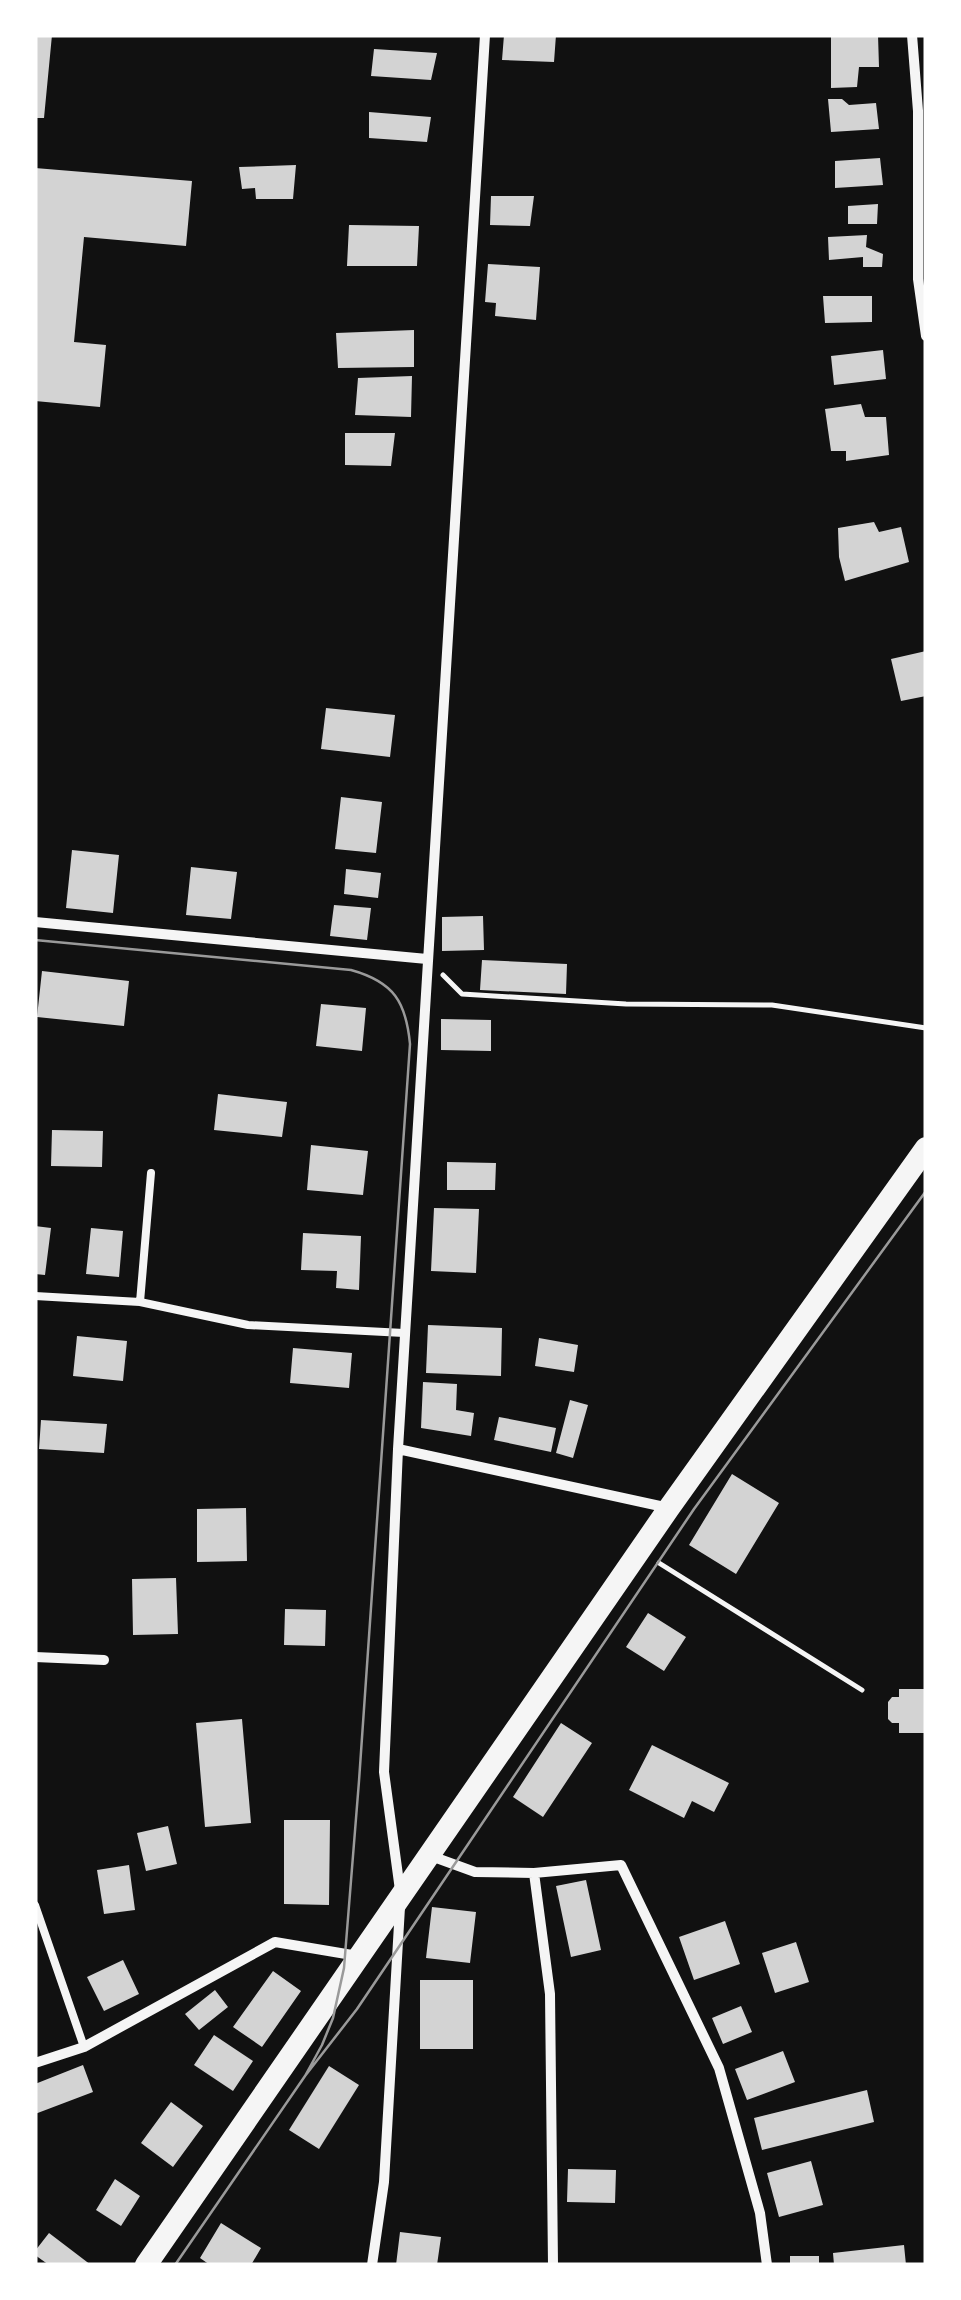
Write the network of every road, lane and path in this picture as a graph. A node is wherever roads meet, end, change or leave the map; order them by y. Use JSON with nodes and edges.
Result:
{"nodes":[{"id":1,"x":485,"y":35,"type":"edge"},
{"id":2,"x":912,"y":35,"type":"edge"},
{"id":3,"x":926,"y":336,"type":"edge"},
{"id":4,"x":35,"y":922,"type":"edge"},
{"id":5,"x":427,"y":959,"type":"junction"},
{"id":6,"x":926,"y":1028,"type":"edge"},
{"id":7,"x":926,"y":1148,"type":"edge"},
{"id":8,"x":151,"y":1174,"type":"dead end"},
{"id":9,"x":35,"y":1296,"type":"edge"},
{"id":10,"x":140,"y":1302,"type":"junction"},
{"id":11,"x":404,"y":1333,"type":"junction"},
{"id":12,"x":398,"y":1450,"type":"junction"},
{"id":13,"x":669,"y":1508,"type":"junction"},
{"id":14,"x":640,"y":1551,"type":"junction"},
{"id":15,"x":35,"y":1657,"type":"edge"},
{"id":16,"x":104,"y":1660,"type":"dead end"},
{"id":17,"x":862,"y":1690,"type":"dead end"},
{"id":18,"x":430,"y":1856,"type":"junction"},
{"id":19,"x":534,"y":1873,"type":"junction"},
{"id":20,"x":401,"y":1898,"type":"junction"},
{"id":21,"x":35,"y":1905,"type":"edge"},
{"id":22,"x":361,"y":1956,"type":"junction"},
{"id":23,"x":84,"y":2046,"type":"junction"},
{"id":24,"x":35,"y":2063,"type":"edge"},
{"id":25,"x":146,"y":2265,"type":"edge"},
{"id":26,"x":372,"y":2265,"type":"edge"},
{"id":27,"x":553,"y":2265,"type":"edge"},
{"id":28,"x":767,"y":2265,"type":"edge"}],
"edges":[{"from":1,"to":5,"type":"street"},
{"from":2,"to":3,"type":"street"},
{"from":4,"to":5,"type":"street"},
{"from":5,"to":6,"type":"path"},
{"from":5,"to":11,"type":"street"},
{"from":7,"to":13,"type":"main road"},
{"from":8,"to":10,"type":"lane"},
{"from":9,"to":10,"type":"lane"},
{"from":10,"to":11,"type":"lane"},
{"from":11,"to":12,"type":"street"},
{"from":12,"to":13,"type":"street"},
{"from":12,"to":20,"type":"street"},
{"from":13,"to":14,"type":"main road"},
{"from":14,"to":17,"type":"path"},
{"from":14,"to":18,"type":"main road"},
{"from":15,"to":16,"type":"street"},
{"from":18,"to":19,"type":"street"},
{"from":18,"to":20,"type":"main road"},
{"from":19,"to":27,"type":"street"},
{"from":19,"to":28,"type":"street"},
{"from":20,"to":22,"type":"main road"},
{"from":20,"to":26,"type":"street"},
{"from":21,"to":23,"type":"lane"},
{"from":22,"to":23,"type":"street"},
{"from":22,"to":25,"type":"main road"},
{"from":23,"to":24,"type":"street"}]}
